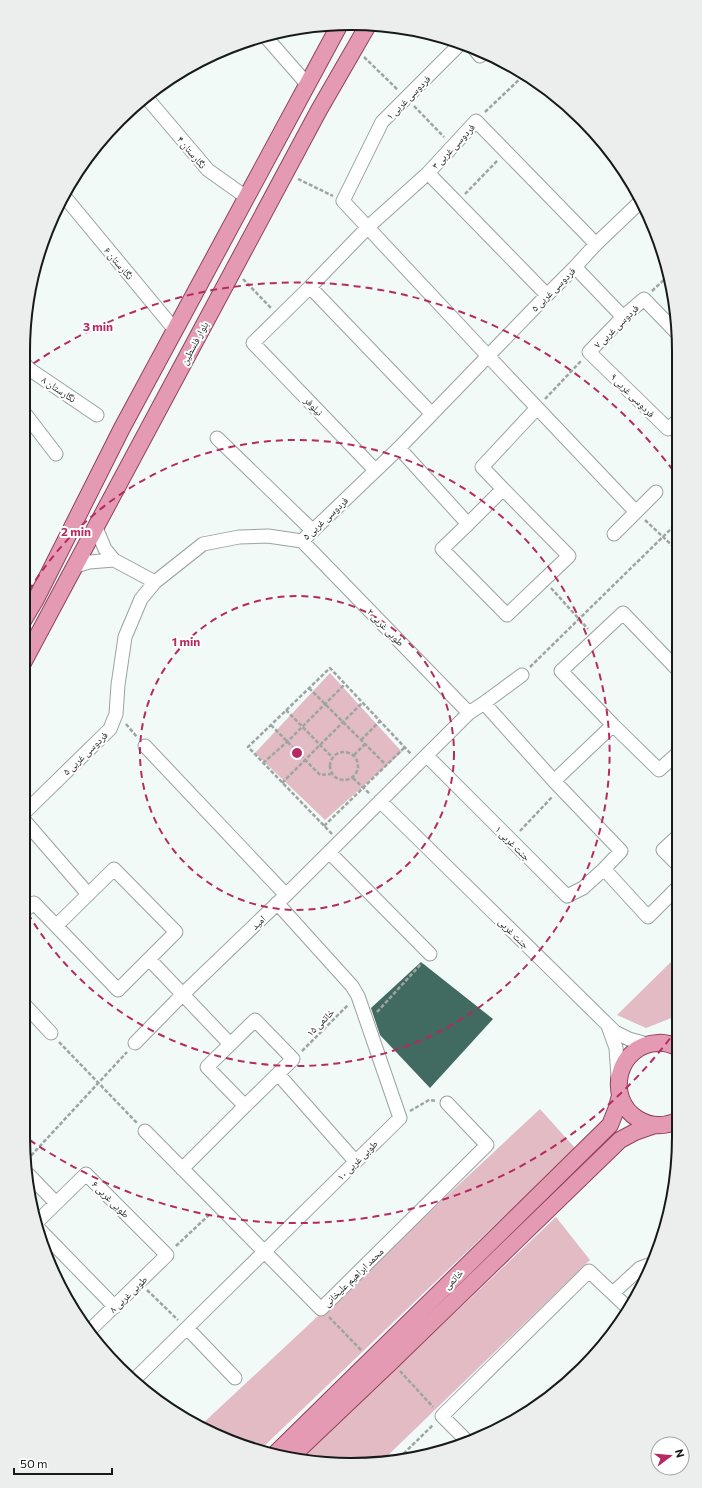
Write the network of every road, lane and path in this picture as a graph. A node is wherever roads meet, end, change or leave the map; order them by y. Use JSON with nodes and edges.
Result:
{"nodes":[{"id":1,"x":336,"y":31,"type":"edge"},
{"id":2,"x":365,"y":31,"type":"edge"},
{"id":3,"x":269,"y":41,"type":"edge"},
{"id":4,"x":456,"y":48,"type":"edge"},
{"id":5,"x":520,"y":78,"type":"edge"},
{"id":6,"x":307,"y":84,"type":"junction"},
{"id":7,"x":150,"y":101,"type":"edge"},
{"id":8,"x":476,"y":120,"type":"junction"},
{"id":9,"x":507,"y":152,"type":"junction"},
{"id":10,"x":286,"y":173,"type":"junction"},
{"id":11,"x":428,"y":173,"type":"junction"},
{"id":12,"x":246,"y":197,"type":"junction"},
{"id":13,"x":68,"y":200,"type":"edge"},
{"id":14,"x":343,"y":201,"type":"junction"},
{"id":15,"x":456,"y":202,"type":"junction"},
{"id":16,"x":637,"y":205,"type":"edge"},
{"id":17,"x":368,"y":227,"type":"junction"},
{"id":18,"x":596,"y":244,"type":"junction"},
{"id":19,"x":575,"y":267,"type":"junction"},
{"id":20,"x":234,"y":270,"type":"junction"},
{"id":21,"x":664,"y":280,"type":"edge"},
{"id":22,"x":310,"y":288,"type":"junction"},
{"id":23,"x":546,"y":295,"type":"junction"},
{"id":24,"x":644,"y":299,"type":"junction"},
{"id":25,"x":280,"y":317,"type":"junction"},
{"id":26,"x":623,"y":317,"type":"junction"},
{"id":27,"x":671,"y":326,"type":"edge"},
{"id":28,"x":175,"y":330,"type":"junction"},
{"id":29,"x":589,"y":352,"type":"junction"},
{"id":30,"x":488,"y":356,"type":"junction"},
{"id":31,"x":30,"y":370,"type":"edge"},
{"id":32,"x":537,"y":408,"type":"junction"},
{"id":33,"x":431,"y":413,"type":"junction"},
{"id":34,"x":97,"y":415,"type":"dead end"},
{"id":35,"x":30,"y":419,"type":"edge"},
{"id":36,"x":672,"y":425,"type":"edge"},
{"id":37,"x":217,"y":438,"type":"dead end"},
{"id":38,"x":399,"y":448,"type":"junction"},
{"id":39,"x":56,"y":454,"type":"dead end"},
{"id":40,"x":375,"y":470,"type":"junction"},
{"id":41,"x":503,"y":489,"type":"junction"},
{"id":42,"x":656,"y":492,"type":"dead end"},
{"id":43,"x":636,"y":512,"type":"junction"},
{"id":44,"x":468,"y":524,"type":"junction"},
{"id":45,"x":96,"y":528,"type":"junction"},
{"id":46,"x":672,"y":528,"type":"edge"},
{"id":47,"x":313,"y":530,"type":"junction"},
{"id":48,"x":614,"y":534,"type":"dead end"},
{"id":49,"x":664,"y":537,"type":"junction"},
{"id":50,"x":302,"y":540,"type":"junction"},
{"id":51,"x":672,"y":545,"type":"edge"},
{"id":52,"x":114,"y":560,"type":"junction"},
{"id":53,"x":76,"y":566,"type":"junction"},
{"id":54,"x":544,"y":581,"type":"junction"},
{"id":55,"x":155,"y":582,"type":"junction"},
{"id":56,"x":30,"y":609,"type":"edge"},
{"id":57,"x":579,"y":619,"type":"junction"},
{"id":58,"x":596,"y":638,"type":"junction"},
{"id":59,"x":30,"y":650,"type":"edge"},
{"id":60,"x":672,"y":664,"type":"edge"},
{"id":61,"x":522,"y":675,"type":"joint"},
{"id":62,"x":345,"y":684,"type":"junction"},
{"id":63,"x":309,"y":688,"type":"junction"},
{"id":64,"x":324,"y":703,"type":"junction"},
{"id":65,"x":362,"y":703,"type":"junction"},
{"id":66,"x":484,"y":703,"type":"junction"},
{"id":67,"x":286,"y":710,"type":"junction"},
{"id":68,"x":469,"y":713,"type":"junction"},
{"id":69,"x":116,"y":714,"type":"junction"},
{"id":70,"x":380,"y":721,"type":"junction"},
{"id":71,"x":343,"y":722,"type":"junction"},
{"id":72,"x":271,"y":725,"type":"junction"},
{"id":73,"x":613,"y":725,"type":"junction"},
{"id":74,"x":302,"y":726,"type":"junction"},
{"id":75,"x":361,"y":740,"type":"junction"},
{"id":76,"x":287,"y":742,"type":"junction"},
{"id":77,"x":365,"y":744,"type":"junction"},
{"id":78,"x":145,"y":746,"type":"joint"},
{"id":79,"x":320,"y":746,"type":"junction"},
{"id":80,"x":405,"y":747,"type":"junction"},
{"id":81,"x":354,"y":755,"type":"junction"},
{"id":82,"x":332,"y":757,"type":"junction"},
{"id":83,"x":672,"y":758,"type":"edge"},
{"id":84,"x":423,"y":759,"type":"junction"},
{"id":85,"x":306,"y":760,"type":"junction"},
{"id":86,"x":263,"y":763,"type":"junction"},
{"id":87,"x":386,"y":765,"type":"junction"},
{"id":88,"x":331,"y":774,"type":"junction"},
{"id":89,"x":353,"y":778,"type":"junction"},
{"id":90,"x":282,"y":782,"type":"junction"},
{"id":91,"x":558,"y":785,"type":"junction"},
{"id":92,"x":363,"y":788,"type":"junction"},
{"id":93,"x":380,"y":801,"type":"junction"},
{"id":94,"x":30,"y":807,"type":"edge"},
{"id":95,"x":324,"y":826,"type":"junction"},
{"id":96,"x":30,"y":827,"type":"edge"},
{"id":97,"x":511,"y":840,"type":"junction"},
{"id":98,"x":340,"y":842,"type":"junction"},
{"id":99,"x":672,"y":842,"type":"edge"},
{"id":100,"x":330,"y":852,"type":"junction"},
{"id":101,"x":672,"y":859,"type":"edge"},
{"id":102,"x":604,"y":869,"type":"junction"},
{"id":103,"x":672,"y":893,"type":"edge"},
{"id":104,"x":88,"y":894,"type":"junction"},
{"id":105,"x":282,"y":899,"type":"junction"},
{"id":106,"x":30,"y":906,"type":"edge"},
{"id":107,"x":56,"y":926,"type":"junction"},
{"id":108,"x":430,"y":954,"type":"joint"},
{"id":109,"x":149,"y":959,"type":"junction"},
{"id":110,"x":182,"y":994,"type":"junction"},
{"id":111,"x":358,"y":996,"type":"junction"},
{"id":112,"x":30,"y":1010,"type":"edge"},
{"id":113,"x":367,"y":1023,"type":"junction"},
{"id":114,"x":607,"y":1025,"type":"junction"},
{"id":115,"x":50,"y":1032,"type":"joint"},
{"id":116,"x":135,"y":1043,"type":"joint"},
{"id":117,"x":230,"y":1044,"type":"junction"},
{"id":118,"x":647,"y":1044,"type":"junction"},
{"id":119,"x":672,"y":1045,"type":"edge"},
{"id":120,"x":293,"y":1059,"type":"junction"},
{"id":121,"x":278,"y":1074,"type":"junction"},
{"id":122,"x":618,"y":1080,"type":"junction"},
{"id":123,"x":98,"y":1083,"type":"junction"},
{"id":124,"x":620,"y":1096,"type":"junction"},
{"id":125,"x":447,"y":1103,"type":"joint"},
{"id":126,"x":245,"y":1106,"type":"junction"},
{"id":127,"x":400,"y":1118,"type":"junction"},
{"id":128,"x":672,"y":1123,"type":"edge"},
{"id":129,"x":655,"y":1125,"type":"junction"},
{"id":130,"x":145,"y":1131,"type":"joint"},
{"id":131,"x":31,"y":1156,"type":"edge"},
{"id":132,"x":356,"y":1161,"type":"junction"},
{"id":133,"x":182,"y":1170,"type":"junction"},
{"id":134,"x":33,"y":1179,"type":"edge"},
{"id":135,"x":56,"y":1203,"type":"junction"},
{"id":136,"x":218,"y":1206,"type":"junction"},
{"id":137,"x":41,"y":1218,"type":"edge"},
{"id":138,"x":46,"y":1236,"type":"edge"},
{"id":139,"x":264,"y":1252,"type":"junction"},
{"id":140,"x":167,"y":1255,"type":"junction"},
{"id":141,"x":645,"y":1266,"type":"edge"},
{"id":142,"x":139,"y":1282,"type":"junction"},
{"id":143,"x":613,"y":1293,"type":"junction"},
{"id":144,"x":625,"y":1305,"type":"edge"},
{"id":145,"x":115,"y":1306,"type":"junction"},
{"id":146,"x":321,"y":1309,"type":"junction"},
{"id":147,"x":93,"y":1327,"type":"edge"},
{"id":148,"x":186,"y":1328,"type":"junction"},
{"id":149,"x":371,"y":1360,"type":"junction"},
{"id":150,"x":391,"y":1362,"type":"junction"},
{"id":151,"x":137,"y":1377,"type":"edge"},
{"id":152,"x":235,"y":1378,"type":"dead end"},
{"id":153,"x":442,"y":1416,"type":"junction"},
{"id":154,"x":464,"y":1438,"type":"edge"},
{"id":155,"x":279,"y":1450,"type":"edge"},
{"id":156,"x":295,"y":1453,"type":"edge"},
{"id":157,"x":404,"y":1453,"type":"edge"}],
"edges":[{"from":1,"to":6,"type":"main road"},
{"from":2,"to":10,"type":"main road","name":"بلوار فلسطین"},
{"from":3,"to":6,"type":"street"},
{"from":4,"to":14,"type":"street","name":"فردوسی غربی ۱"},
{"from":5,"to":8,"type":"path"},
{"from":6,"to":12,"type":"main road"},
{"from":7,"to":12,"type":"street","name":"نگارستان ۴"},
{"from":8,"to":9,"type":"street","name":"فردوسی غربی ۳"},
{"from":8,"to":11,"type":"street","name":"فردوسی غربی ۳"},
{"from":9,"to":15,"type":"path"},
{"from":9,"to":18,"type":"street","name":"فردوسی غربی ۳"},
{"from":10,"to":14,"type":"path"},
{"from":10,"to":20,"type":"main road","name":"بلوار فلسطین"},
{"from":11,"to":15,"type":"street","name":"فردوسی غربی ۳"},
{"from":11,"to":17,"type":"street"},
{"from":12,"to":28,"type":"main road"},
{"from":13,"to":28,"type":"street","name":"نگارستان ۶"},
{"from":14,"to":17,"type":"street"},
{"from":15,"to":23,"type":"street","name":"فردوسی غربی ۳"},
{"from":16,"to":18,"type":"street","name":"فردوسی غربی ۵"},
{"from":17,"to":22,"type":"street"},
{"from":17,"to":30,"type":"street"},
{"from":18,"to":19,"type":"street","name":"فردوسی غربی ۵"},
{"from":19,"to":23,"type":"street","name":"فردوسی غربی ۵"},
{"from":19,"to":26,"type":"street"},
{"from":20,"to":25,"type":"path"},
{"from":20,"to":45,"type":"main road","name":"بلوار فلسطین"},
{"from":21,"to":24,"type":"path"},
{"from":22,"to":25,"type":"street"},
{"from":22,"to":33,"type":"street"},
{"from":23,"to":30,"type":"street","name":"فردوسی غربی ۵"},
{"from":24,"to":26,"type":"street","name":"فردوسی غربی ۷"},
{"from":24,"to":27,"type":"street","name":"فردوسی غربی ۷"},
{"from":25,"to":40,"type":"street","name":"نیلوفر"},
{"from":26,"to":29,"type":"street","name":"فردوسی غربی ۷"},
{"from":28,"to":56,"type":"main road"},
{"from":29,"to":32,"type":"path"},
{"from":29,"to":36,"type":"street","name":"فردوسی غربی ۹"},
{"from":30,"to":32,"type":"street"},
{"from":30,"to":33,"type":"street","name":"فردوسی غربی ۵"},
{"from":31,"to":34,"type":"street","name":"نگارستان ۸"},
{"from":32,"to":41,"type":"street"},
{"from":32,"to":43,"type":"street"},
{"from":33,"to":38,"type":"street","name":"فردوسی غربی ۵"},
{"from":35,"to":39,"type":"street"},
{"from":37,"to":47,"type":"street"},
{"from":38,"to":40,"type":"street","name":"فردوسی غربی ۵"},
{"from":38,"to":44,"type":"street"},
{"from":40,"to":47,"type":"street","name":"فردوسی غربی ۵"},
{"from":41,"to":44,"type":"street"},
{"from":41,"to":54,"type":"street"},
{"from":42,"to":43,"type":"street"},
{"from":43,"to":48,"type":"street"},
{"from":43,"to":49,"type":"path"},
{"from":44,"to":54,"type":"street"},
{"from":45,"to":52,"type":"street"},
{"from":45,"to":53,"type":"main road","name":"بلوار فلسطین"},
{"from":46,"to":49,"type":"path"},
{"from":47,"to":50,"type":"street","name":"فردوسی غربی ۵"},
{"from":49,"to":51,"type":"path"},
{"from":49,"to":57,"type":"path"},
{"from":50,"to":55,"type":"street","name":"فردوسی غربی ۵"},
{"from":50,"to":68,"type":"street","name":"طوبی غربی ۲"},
{"from":52,"to":53,"type":"street"},
{"from":52,"to":55,"type":"street"},
{"from":53,"to":59,"type":"main road","name":"بلوار فلسطین"},
{"from":54,"to":57,"type":"path"},
{"from":55,"to":69,"type":"street","name":"فردوسی غربی ۵"},
{"from":57,"to":58,"type":"path"},
{"from":57,"to":61,"type":"path"},
{"from":58,"to":60,"type":"street"},
{"from":58,"to":73,"type":"street"},
{"from":61,"to":66,"type":"street","name":"امید"},
{"from":62,"to":63,"type":"path"},
{"from":62,"to":64,"type":"path"},
{"from":62,"to":65,"type":"path"},
{"from":63,"to":64,"type":"path"},
{"from":63,"to":67,"type":"path"},
{"from":64,"to":71,"type":"path"},
{"from":64,"to":74,"type":"path"},
{"from":65,"to":70,"type":"path"},
{"from":65,"to":71,"type":"path"},
{"from":66,"to":68,"type":"street","name":"امید"},
{"from":66,"to":91,"type":"street"},
{"from":67,"to":72,"type":"path"},
{"from":67,"to":74,"type":"path"},
{"from":68,"to":84,"type":"street","name":"امید"},
{"from":69,"to":78,"type":"path"},
{"from":69,"to":94,"type":"street","name":"فردوسی غربی ۵"},
{"from":70,"to":75,"type":"path"},
{"from":70,"to":80,"type":"path"},
{"from":71,"to":75,"type":"path"},
{"from":71,"to":79,"type":"path"},
{"from":72,"to":76,"type":"path"},
{"from":72,"to":86,"type":"path"},
{"from":73,"to":83,"type":"street"},
{"from":73,"to":91,"type":"street"},
{"from":74,"to":76,"type":"path"},
{"from":74,"to":79,"type":"path"},
{"from":75,"to":77,"type":"path"},
{"from":76,"to":85,"type":"path"},
{"from":76,"to":86,"type":"path"},
{"from":77,"to":81,"type":"path"},
{"from":77,"to":87,"type":"path"},
{"from":78,"to":105,"type":"street"},
{"from":79,"to":82,"type":"path"},
{"from":79,"to":85,"type":"path"},
{"from":80,"to":84,"type":"path"},
{"from":80,"to":87,"type":"path"},
{"from":81,"to":82,"type":"path"},
{"from":81,"to":89,"type":"path"},
{"from":82,"to":88,"type":"path"},
{"from":84,"to":93,"type":"street","name":"امید"},
{"from":84,"to":97,"type":"street","name":"جنت غربی ۱"},
{"from":85,"to":88,"type":"path"},
{"from":85,"to":90,"type":"path"},
{"from":86,"to":90,"type":"path"},
{"from":87,"to":92,"type":"path"},
{"from":88,"to":89,"type":"path"},
{"from":89,"to":92,"type":"path"},
{"from":90,"to":95,"type":"path"},
{"from":91,"to":97,"type":"path"},
{"from":91,"to":102,"type":"street"},
{"from":92,"to":93,"type":"path"},
{"from":92,"to":95,"type":"path"},
{"from":93,"to":98,"type":"street","name":"امید"},
{"from":93,"to":114,"type":"street","name":"جنت غربی"},
{"from":95,"to":98,"type":"path"},
{"from":96,"to":104,"type":"street"},
{"from":97,"to":102,"type":"street","name":"جنت غربی ۱"},
{"from":98,"to":100,"type":"street","name":"امید"},
{"from":99,"to":101,"type":"street"},
{"from":100,"to":105,"type":"street","name":"امید"},
{"from":100,"to":108,"type":"street"},
{"from":102,"to":103,"type":"street"},
{"from":104,"to":107,"type":"street"},
{"from":104,"to":109,"type":"street"},
{"from":105,"to":110,"type":"street","name":"امید"},
{"from":105,"to":111,"type":"street"},
{"from":106,"to":107,"type":"street"},
{"from":107,"to":109,"type":"street"},
{"from":108,"to":113,"type":"path"},
{"from":109,"to":110,"type":"street"},
{"from":110,"to":116,"type":"street","name":"امید"},
{"from":110,"to":117,"type":"street"},
{"from":111,"to":113,"type":"street"},
{"from":111,"to":120,"type":"path","name":"خاتمی ۱۵"},
{"from":112,"to":115,"type":"street"},
{"from":113,"to":127,"type":"street"},
{"from":114,"to":118,"type":"street"},
{"from":114,"to":122,"type":"street","name":"جنت غربی"},
{"from":115,"to":123,"type":"path"},
{"from":116,"to":123,"type":"path"},
{"from":117,"to":120,"type":"street"},
{"from":117,"to":126,"type":"street"},
{"from":118,"to":119,"type":"main road"},
{"from":118,"to":122,"type":"main road"},
{"from":120,"to":121,"type":"street"},
{"from":121,"to":126,"type":"street"},
{"from":121,"to":132,"type":"street"},
{"from":122,"to":124,"type":"main road"},
{"from":123,"to":130,"type":"path"},
{"from":123,"to":131,"type":"path"},
{"from":124,"to":129,"type":"main road"},
{"from":124,"to":149,"type":"main road","name":"خاتمی"},
{"from":125,"to":127,"type":"path"},
{"from":125,"to":146,"type":"street","name":"محمد ابراهیم علیخانی"},
{"from":126,"to":133,"type":"street"},
{"from":127,"to":132,"type":"street","name":"طوبی غربی ۱۰"},
{"from":128,"to":129,"type":"main road"},
{"from":129,"to":150,"type":"main road","name":"خاتمی"},
{"from":130,"to":133,"type":"street","name":"محمد ابراهیم علیخانی"},
{"from":132,"to":139,"type":"street","name":"طوبی غربی ۱۰"},
{"from":133,"to":136,"type":"street","name":"محمد ابراهیم علیخانی"},
{"from":134,"to":135,"type":"street"},
{"from":135,"to":137,"type":"street","name":"طوبی غربی ۶"},
{"from":135,"to":140,"type":"street","name":"طوبی غربی ۶"},
{"from":136,"to":139,"type":"street","name":"محمد ابراهیم علیخانی"},
{"from":136,"to":140,"type":"path"},
{"from":138,"to":145,"type":"street"},
{"from":139,"to":146,"type":"street","name":"محمد ابراهیم علیخانی"},
{"from":139,"to":148,"type":"street","name":"طوبی غربی ۱۰"},
{"from":140,"to":142,"type":"street","name":"طوبی غربی ۸"},
{"from":141,"to":143,"type":"street"},
{"from":142,"to":145,"type":"street","name":"طوبی غربی ۸"},
{"from":142,"to":148,"type":"path"},
{"from":143,"to":144,"type":"street"},
{"from":143,"to":153,"type":"street"},
{"from":145,"to":147,"type":"street","name":"طوبی غربی ۸"},
{"from":146,"to":149,"type":"path"},
{"from":148,"to":151,"type":"street","name":"طوبی غربی ۱۰"},
{"from":148,"to":152,"type":"street"},
{"from":149,"to":155,"type":"main road","name":"خاتمی"},
{"from":150,"to":153,"type":"path"},
{"from":150,"to":156,"type":"main road","name":"خاتمی"},
{"from":153,"to":154,"type":"street"},
{"from":153,"to":157,"type":"path"}]}
